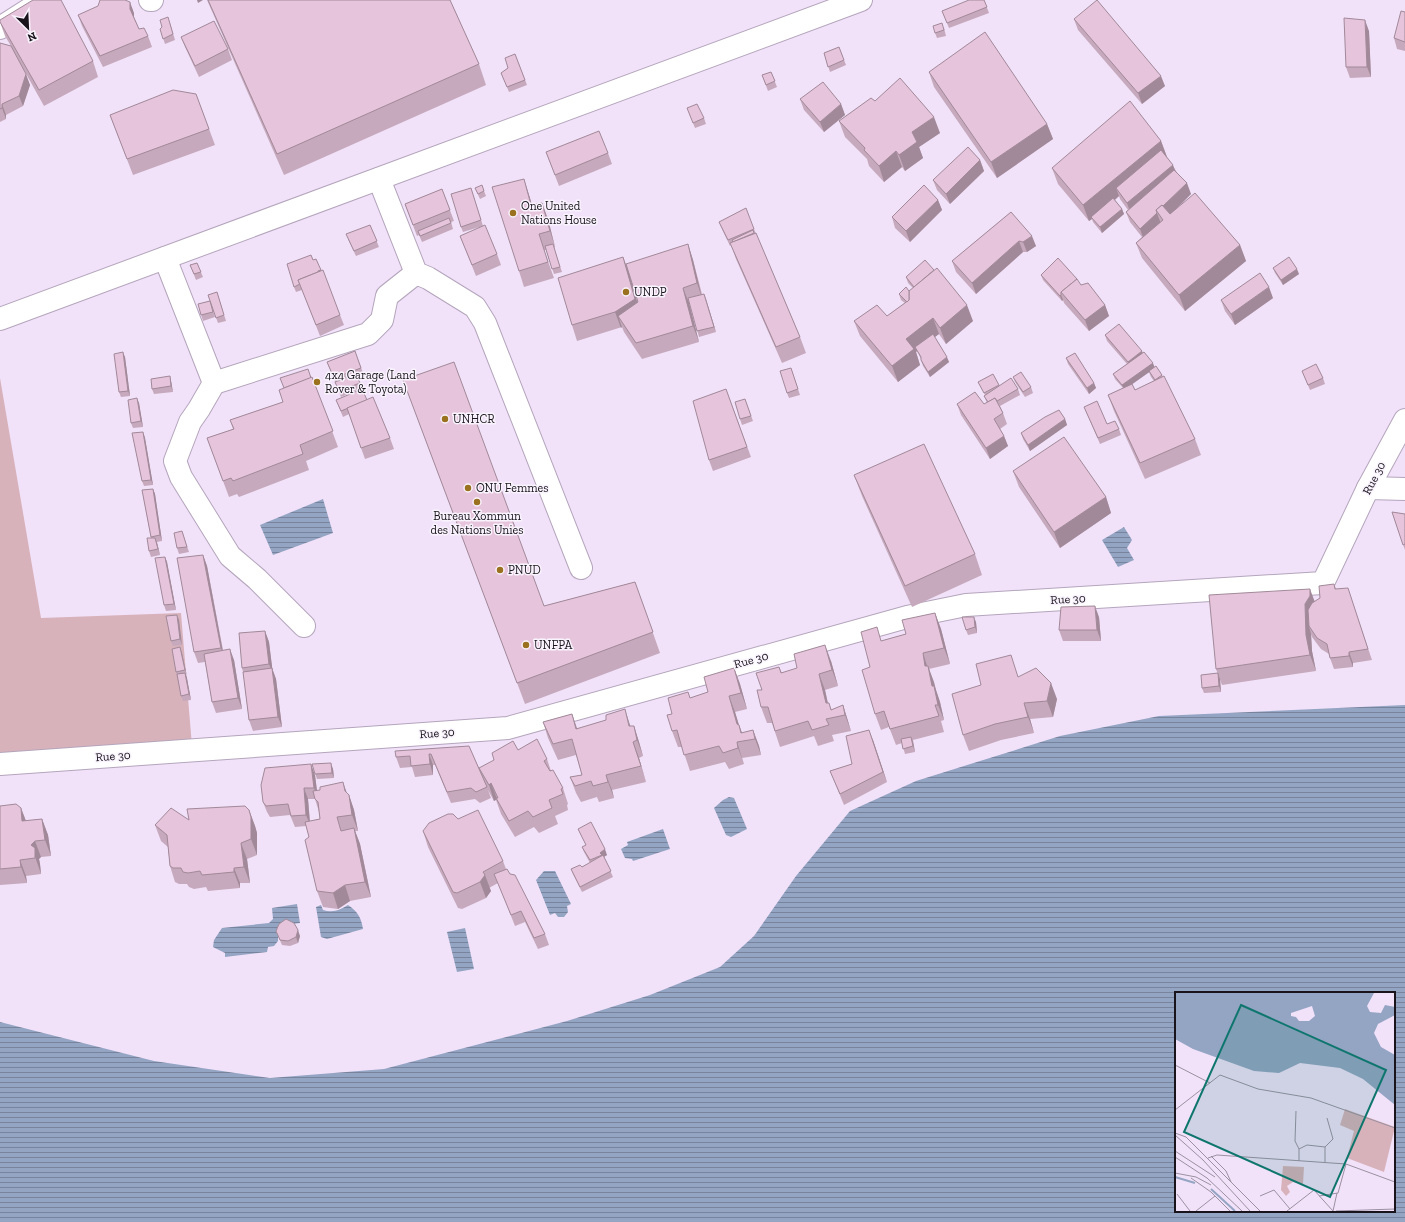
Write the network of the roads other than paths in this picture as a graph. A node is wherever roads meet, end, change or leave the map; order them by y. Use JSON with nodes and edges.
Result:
{"nodes":[{"id":1,"x":44,"y":0,"type":"edge"},
{"id":2,"x":861,"y":0,"type":"edge"},
{"id":3,"x":0,"y":28,"type":"edge"},
{"id":4,"x":379,"y":179,"type":"junction"},
{"id":5,"x":165,"y":258,"type":"junction"},
{"id":6,"x":416,"y":273,"type":"junction"},
{"id":7,"x":0,"y":319,"type":"edge"},
{"id":8,"x":214,"y":383,"type":"junction"},
{"id":9,"x":1405,"y":420,"type":"edge"},
{"id":10,"x":1368,"y":488,"type":"junction"},
{"id":11,"x":1405,"y":489,"type":"edge"},
{"id":12,"x":581,"y":568,"type":"dead end"},
{"id":13,"x":304,"y":626,"type":"dead end"},
{"id":14,"x":0,"y":764,"type":"edge"}],
"edges":[{"from":1,"to":3,"type":"street"},
{"from":2,"to":4,"type":"street"},
{"from":4,"to":5,"type":"street"},
{"from":4,"to":6,"type":"street"},
{"from":5,"to":7,"type":"street"},
{"from":5,"to":8,"type":"street"},
{"from":6,"to":8,"type":"street"},
{"from":6,"to":12,"type":"street"},
{"from":8,"to":13,"type":"street"},
{"from":9,"to":10,"type":"street","name":"Rue 30"},
{"from":10,"to":11,"type":"street"},
{"from":10,"to":14,"type":"street","name":"Rue 30"}]}
